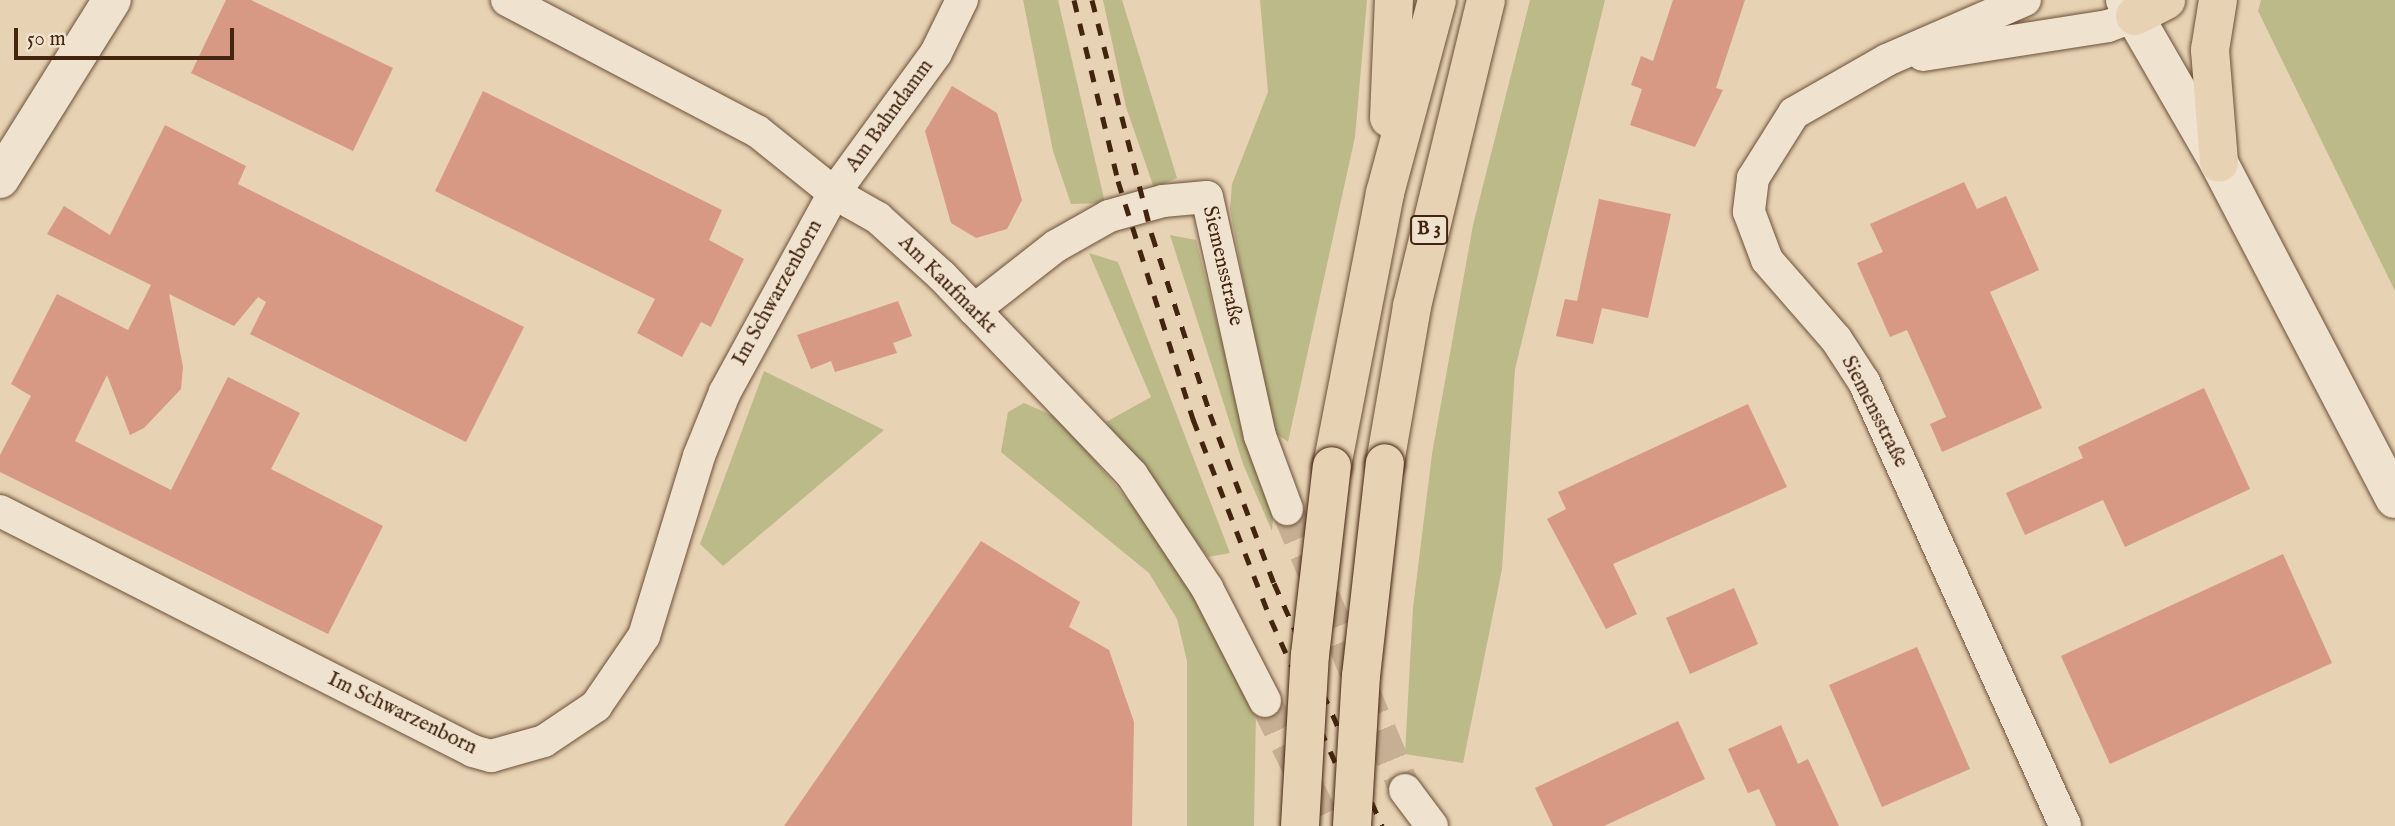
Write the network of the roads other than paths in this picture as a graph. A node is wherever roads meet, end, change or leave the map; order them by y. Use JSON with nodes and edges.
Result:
{"nodes":[{"id":1,"x":112,"y":0,"type":"edge"},
{"id":2,"x":507,"y":0,"type":"edge"},
{"id":3,"x":962,"y":0,"type":"edge"},
{"id":4,"x":1394,"y":0,"type":"edge"},
{"id":5,"x":1437,"y":0,"type":"edge"},
{"id":6,"x":1486,"y":0,"type":"edge"},
{"id":7,"x":2025,"y":0,"type":"edge"},
{"id":8,"x":2218,"y":0,"type":"edge"},
{"id":9,"x":2142,"y":5,"type":"edge"},
{"id":10,"x":1976,"y":11,"type":"edge"},
{"id":11,"x":1887,"y":60,"type":"junction"},
{"id":12,"x":2219,"y":163,"type":"junction"},
{"id":13,"x":0,"y":179,"type":"edge"},
{"id":14,"x":834,"y":193,"type":"junction"},
{"id":15,"x":1385,"y":193,"type":"junction"},
{"id":16,"x":974,"y":310,"type":"junction"},
{"id":17,"x":2395,"y":499,"type":"edge"},
{"id":18,"x":1287,"y":509,"type":"tunnel mouth"},
{"id":19,"x":0,"y":511,"type":"edge"},
{"id":20,"x":1265,"y":701,"type":"tunnel mouth"},
{"id":21,"x":1405,"y":790,"type":"tunnel mouth"},
{"id":22,"x":1430,"y":823,"type":"edge"},
{"id":23,"x":1300,"y":826,"type":"edge"},
{"id":24,"x":1352,"y":826,"type":"edge"},
{"id":25,"x":2066,"y":826,"type":"edge"}],
"edges":[{"from":1,"to":13,"type":"main road"},
{"from":2,"to":14,"type":"street","name":"Am Kaufmarkt"},
{"from":3,"to":14,"type":"street","name":"Am Bahndamm"},
{"from":4,"to":15,"type":"highway"},
{"from":5,"to":15,"type":"highway","number":"B 3"},
{"from":6,"to":24,"type":"highway","number":"B 3","bridge":true},
{"from":7,"to":10,"type":"street","name":"Siemensstraße"},
{"from":8,"to":12,"type":"highway"},
{"from":9,"to":11,"type":"street","name":"Siemensstraße"},
{"from":9,"to":12,"type":"main road"},
{"from":10,"to":11,"type":"street","name":"Siemensstraße"},
{"from":11,"to":25,"type":"street","name":"Siemensstraße"},
{"from":12,"to":17,"type":"main road"},
{"from":14,"to":16,"type":"street","name":"Am Kaufmarkt"},
{"from":14,"to":19,"type":"street","name":"Im Schwarzenborn"},
{"from":15,"to":23,"type":"highway","number":"B 3","bridge":true},
{"from":16,"to":18,"type":"street","name":"Siemensstraße"},
{"from":16,"to":20,"type":"street","name":"Am Kaufmarkt"},
{"from":21,"to":22,"type":"street"}]}
